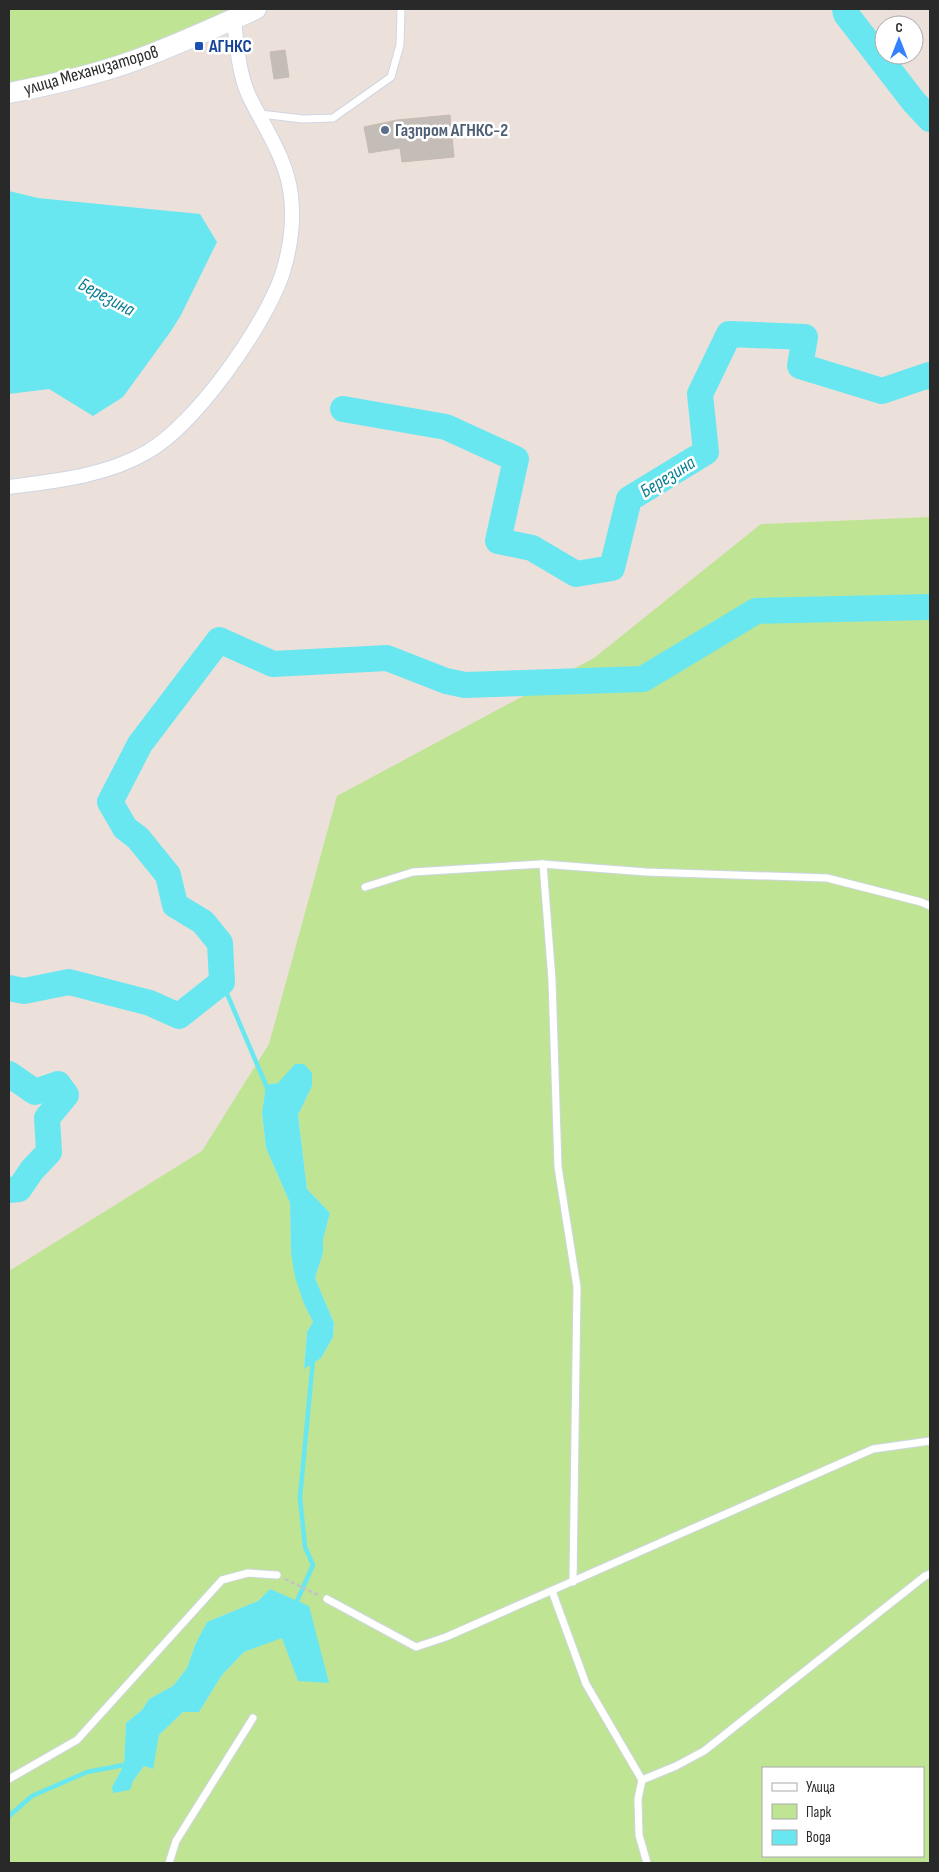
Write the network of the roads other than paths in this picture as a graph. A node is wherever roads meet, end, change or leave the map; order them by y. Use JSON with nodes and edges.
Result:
{"nodes":[{"id":1,"x":256,"y":9,"type":"edge"},
{"id":2,"x":401,"y":9,"type":"edge"},
{"id":3,"x":234,"y":19,"type":"junction"},
{"id":4,"x":9,"y":93,"type":"edge"},
{"id":5,"x":259,"y":114,"type":"junction"},
{"id":6,"x":9,"y":487,"type":"edge"},
{"id":7,"x":542,"y":864,"type":"junction"},
{"id":8,"x":365,"y":887,"type":"dead end"},
{"id":9,"x":930,"y":906,"type":"edge"},
{"id":10,"x":930,"y":1441,"type":"edge"},
{"id":11,"x":930,"y":1574,"type":"edge"},
{"id":12,"x":277,"y":1575,"type":"road end"},
{"id":13,"x":573,"y":1582,"type":"junction"},
{"id":14,"x":552,"y":1591,"type":"junction"},
{"id":15,"x":327,"y":1599,"type":"road end"},
{"id":16,"x":253,"y":1718,"type":"dead end"},
{"id":17,"x":9,"y":1779,"type":"edge"},
{"id":18,"x":642,"y":1780,"type":"junction"},
{"id":19,"x":169,"y":1863,"type":"edge"},
{"id":20,"x":647,"y":1863,"type":"edge"}],
"edges":[{"from":1,"to":3,"type":"street","name":"улица Механизаторов"},
{"from":2,"to":5,"type":"lane"},
{"from":3,"to":4,"type":"street","name":"улица Механизаторов"},
{"from":3,"to":5,"type":"street"},
{"from":5,"to":6,"type":"street"},
{"from":7,"to":8,"type":"lane"},
{"from":7,"to":9,"type":"lane"},
{"from":7,"to":13,"type":"lane"},
{"from":10,"to":13,"type":"lane"},
{"from":11,"to":18,"type":"lane"},
{"from":12,"to":17,"type":"lane"},
{"from":13,"to":14,"type":"lane"},
{"from":14,"to":15,"type":"lane"},
{"from":14,"to":18,"type":"lane"},
{"from":16,"to":19,"type":"lane"},
{"from":18,"to":20,"type":"lane"}]}
